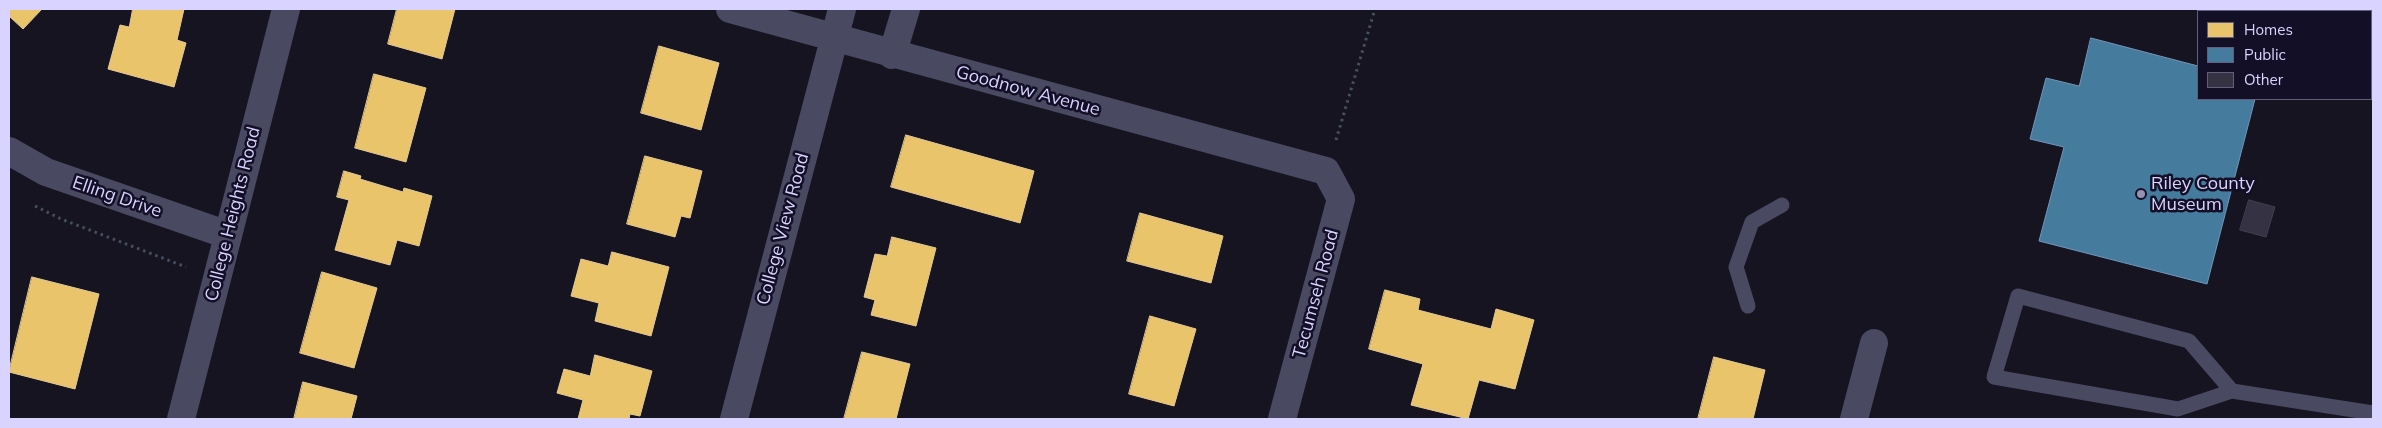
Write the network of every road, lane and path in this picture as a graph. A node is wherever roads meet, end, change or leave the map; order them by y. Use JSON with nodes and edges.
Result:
{"nodes":[{"id":1,"x":286,"y":9,"type":"edge"},
{"id":2,"x":730,"y":9,"type":"edge"},
{"id":3,"x":842,"y":9,"type":"edge"},
{"id":4,"x":906,"y":9,"type":"edge"},
{"id":5,"x":1375,"y":9,"type":"edge"},
{"id":6,"x":833,"y":38,"type":"junction"},
{"id":7,"x":892,"y":54,"type":"junction"},
{"id":8,"x":9,"y":151,"type":"edge"},
{"id":9,"x":1326,"y":171,"type":"junction"},
{"id":10,"x":27,"y":202,"type":"dead end"},
{"id":11,"x":1782,"y":205,"type":"dead end"},
{"id":12,"x":228,"y":236,"type":"junction"},
{"id":13,"x":217,"y":278,"type":"junction"},
{"id":14,"x":1748,"y":306,"type":"dead end"},
{"id":15,"x":1874,"y":342,"type":"dead end"},
{"id":16,"x":2232,"y":391,"type":"junction"},
{"id":17,"x":2373,"y":412,"type":"edge"},
{"id":18,"x":181,"y":419,"type":"edge"},
{"id":19,"x":734,"y":419,"type":"edge"},
{"id":20,"x":1282,"y":419,"type":"edge"},
{"id":21,"x":1854,"y":419,"type":"edge"}],
"edges":[{"from":1,"to":12,"type":"street","name":"College Heights Road"},
{"from":2,"to":6,"type":"street","name":"Goodnow Avenue"},
{"from":3,"to":6,"type":"street","name":"College View Road"},
{"from":4,"to":7,"type":"street"},
{"from":5,"to":9,"type":"path"},
{"from":6,"to":7,"type":"street","name":"Goodnow Avenue"},
{"from":6,"to":19,"type":"street","name":"College View Road"},
{"from":7,"to":9,"type":"street","name":"Goodnow Avenue"},
{"from":8,"to":12,"type":"street","name":"Elling Drive"},
{"from":9,"to":20,"type":"street","name":"Tecumseh Road"},
{"from":10,"to":13,"type":"path"},
{"from":11,"to":14,"type":"lane"},
{"from":12,"to":13,"type":"street","name":"College Heights Road"},
{"from":13,"to":18,"type":"street","name":"College Heights Road"},
{"from":15,"to":21,"type":"street"},
{"from":16,"to":16,"type":"lane"},
{"from":16,"to":17,"type":"lane"}]}
